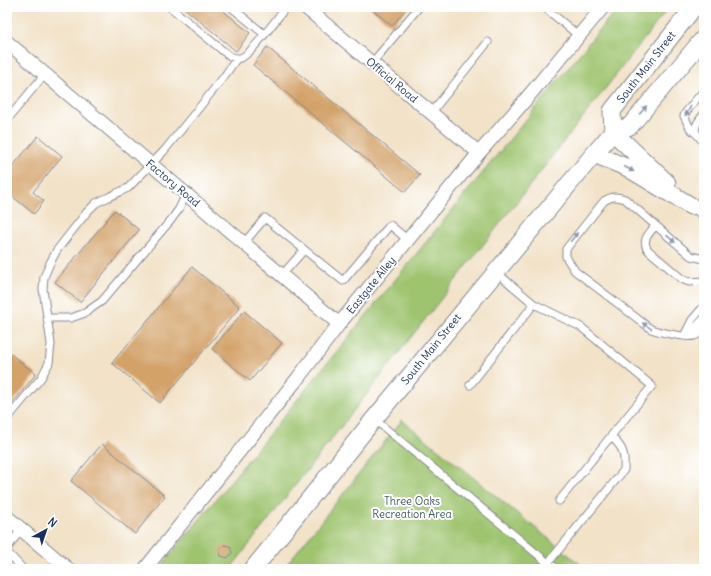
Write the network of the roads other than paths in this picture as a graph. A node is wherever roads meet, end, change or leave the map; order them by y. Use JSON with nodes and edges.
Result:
{"nodes":[{"id":1,"x":170,"y":7,"type":"edge"},
{"id":2,"x":231,"y":7,"type":"edge"},
{"id":3,"x":286,"y":7,"type":"edge"},
{"id":4,"x":306,"y":7,"type":"edge"},
{"id":5,"x":419,"y":7,"type":"edge"},
{"id":6,"x":544,"y":7,"type":"edge"},
{"id":7,"x":603,"y":7,"type":"edge"},
{"id":8,"x":694,"y":7,"type":"edge"},
{"id":9,"x":264,"y":34,"type":"junction"},
{"id":10,"x":579,"y":36,"type":"junction"},
{"id":11,"x":704,"y":38,"type":"edge"},
{"id":12,"x":7,"y":42,"type":"edge"},
{"id":13,"x":488,"y":42,"type":"dead end"},
{"id":14,"x":237,"y":58,"type":"junction"},
{"id":15,"x":372,"y":63,"type":"junction"},
{"id":16,"x":45,"y":74,"type":"junction"},
{"id":17,"x":704,"y":90,"type":"edge"},
{"id":18,"x":431,"y":113,"type":"junction"},
{"id":19,"x":704,"y":114,"type":"edge"},
{"id":20,"x":7,"y":120,"type":"edge"},
{"id":21,"x":613,"y":132,"type":"junction"},
{"id":22,"x":695,"y":132,"type":"junction"},
{"id":23,"x":704,"y":142,"type":"edge"},
{"id":24,"x":479,"y":153,"type":"junction"},
{"id":25,"x":594,"y":154,"type":"junction"},
{"id":26,"x":150,"y":164,"type":"junction"},
{"id":27,"x":186,"y":194,"type":"junction"},
{"id":28,"x":698,"y":212,"type":"edge"},
{"id":29,"x":655,"y":226,"type":"junction"},
{"id":30,"x":408,"y":240,"type":"junction"},
{"id":31,"x":244,"y":243,"type":"junction"},
{"id":32,"x":304,"y":250,"type":"junction"},
{"id":33,"x":704,"y":259,"type":"edge"},
{"id":34,"x":496,"y":272,"type":"junction"},
{"id":35,"x":282,"y":275,"type":"junction"},
{"id":36,"x":704,"y":281,"type":"edge"},
{"id":37,"x":534,"y":304,"type":"junction"},
{"id":38,"x":704,"y":306,"type":"edge"},
{"id":39,"x":47,"y":318,"type":"junction"},
{"id":40,"x":704,"y":318,"type":"edge"},
{"id":41,"x":339,"y":324,"type":"junction"},
{"id":42,"x":704,"y":328,"type":"edge"},
{"id":43,"x":684,"y":336,"type":"junction"},
{"id":44,"x":470,"y":385,"type":"dead end"},
{"id":45,"x":7,"y":419,"type":"edge"},
{"id":46,"x":374,"y":419,"type":"junction"},
{"id":47,"x":611,"y":436,"type":"junction"},
{"id":48,"x":559,"y":501,"type":"dead end"},
{"id":49,"x":7,"y":517,"type":"edge"},
{"id":50,"x":21,"y":529,"type":"junction"},
{"id":51,"x":7,"y":549,"type":"edge"},
{"id":52,"x":7,"y":552,"type":"edge"},
{"id":53,"x":548,"y":563,"type":"junction"},
{"id":54,"x":23,"y":569,"type":"edge"},
{"id":55,"x":68,"y":569,"type":"edge"},
{"id":56,"x":145,"y":569,"type":"edge"},
{"id":57,"x":253,"y":569,"type":"edge"},
{"id":58,"x":558,"y":569,"type":"edge"}],
"edges":[{"from":1,"to":14,"type":"lane"},
{"from":2,"to":9,"type":"lane"},
{"from":3,"to":9,"type":"lane"},
{"from":4,"to":15,"type":"street","name":"Official Road"},
{"from":5,"to":15,"type":"lane"},
{"from":6,"to":10,"type":"lane"},
{"from":7,"to":10,"type":"street","name":"Eastgate Alley"},
{"from":8,"to":21,"type":"street","name":"South Main Street"},
{"from":9,"to":14,"type":"lane"},
{"from":10,"to":24,"type":"street","name":"Eastgate Alley"},
{"from":21,"to":11,"type":"street","name":"South Main Street","one_way":true},
{"from":12,"to":16,"type":"street","name":"Factory Road"},
{"from":13,"to":18,"type":"lane"},
{"from":14,"to":26,"type":"lane"},
{"from":15,"to":18,"type":"street","name":"Official Road"},
{"from":16,"to":20,"type":"lane"},
{"from":16,"to":26,"type":"street","name":"Factory Road"},
{"from":17,"to":22,"type":"lane","one_way":true},
{"from":18,"to":24,"type":"street","name":"Official Road"},
{"from":19,"to":22,"type":"lane"},
{"from":21,"to":25,"type":"street","name":"South Main Street"},
{"from":21,"to":28,"type":"street"},
{"from":22,"to":23,"type":"lane"},
{"from":24,"to":30,"type":"street","name":"Eastgate Alley"},
{"from":25,"to":28,"type":"street","one_way":true},
{"from":25,"to":34,"type":"street","name":"South Main Street"},
{"from":26,"to":27,"type":"street","name":"Factory Road"},
{"from":26,"to":39,"type":"lane"},
{"from":27,"to":31,"type":"street","name":"Factory Road"},
{"from":27,"to":39,"type":"lane"},
{"from":29,"to":33,"type":"lane","one_way":true},
{"from":29,"to":36,"type":"lane"},
{"from":43,"to":29,"type":"lane","one_way":true},
{"from":30,"to":32,"type":"lane"},
{"from":30,"to":41,"type":"street","name":"Eastgate Alley"},
{"from":31,"to":32,"type":"lane"},
{"from":31,"to":35,"type":"street","name":"Factory Road"},
{"from":32,"to":35,"type":"lane"},
{"from":34,"to":37,"type":"lane"},
{"from":34,"to":46,"type":"street","name":"South Main Street"},
{"from":35,"to":41,"type":"street","name":"Factory Road"},
{"from":37,"to":44,"type":"lane"},
{"from":37,"to":47,"type":"lane"},
{"from":38,"to":43,"type":"lane"},
{"from":39,"to":45,"type":"lane"},
{"from":40,"to":43,"type":"lane"},
{"from":41,"to":56,"type":"street","name":"Eastgate Alley"},
{"from":42,"to":43,"type":"lane"},
{"from":46,"to":53,"type":"lane"},
{"from":46,"to":57,"type":"street","name":"South Main Street"},
{"from":47,"to":48,"type":"lane"},
{"from":47,"to":53,"type":"lane"},
{"from":49,"to":50,"type":"street"},
{"from":50,"to":51,"type":"lane"},
{"from":50,"to":55,"type":"street"},
{"from":52,"to":54,"type":"lane"},
{"from":53,"to":58,"type":"lane"}]}
